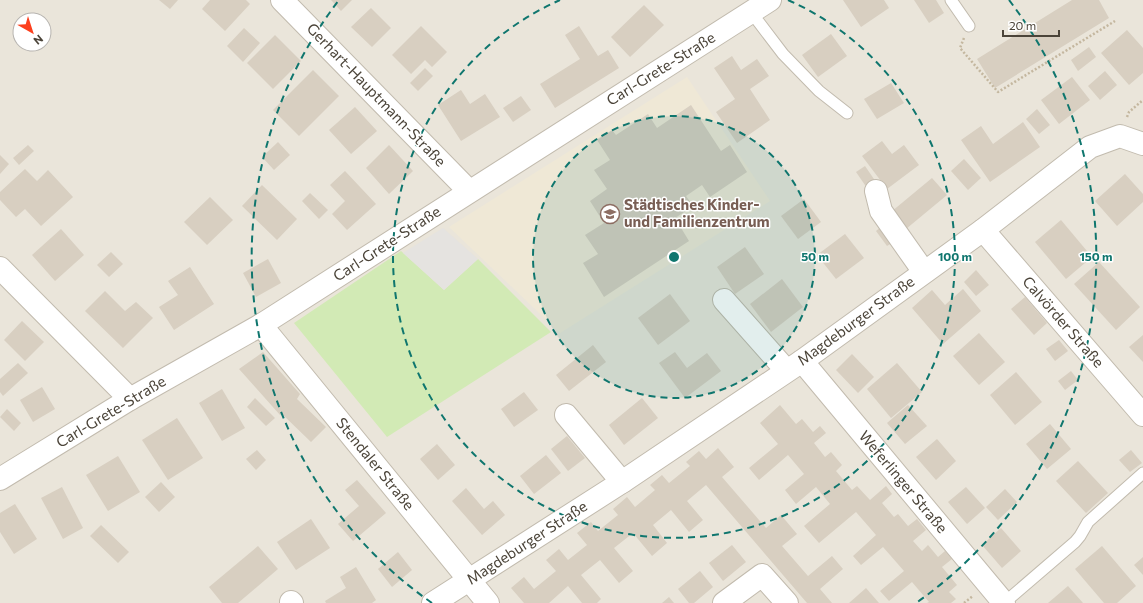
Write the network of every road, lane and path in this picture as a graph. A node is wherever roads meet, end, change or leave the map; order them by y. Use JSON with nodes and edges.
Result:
{"nodes":[{"id":1,"x":282,"y":0,"type":"edge"},
{"id":2,"x":951,"y":0,"type":"edge"},
{"id":3,"x":759,"y":5,"type":"edge"},
{"id":4,"x":1115,"y":21,"type":"dead end"},
{"id":5,"x":969,"y":26,"type":"joint"},
{"id":6,"x":847,"y":113,"type":"dead end"},
{"id":7,"x":1143,"y":144,"type":"edge"},
{"id":8,"x":469,"y":191,"type":"junction"},
{"id":9,"x":876,"y":191,"type":"dead end"},
{"id":10,"x":983,"y":230,"type":"junction"},
{"id":11,"x":0,"y":268,"type":"edge"},
{"id":12,"x":924,"y":272,"type":"junction"},
{"id":13,"x":724,"y":300,"type":"dead end"},
{"id":14,"x":261,"y":325,"type":"junction"},
{"id":15,"x":794,"y":366,"type":"junction"},
{"id":16,"x":130,"y":398,"type":"junction"},
{"id":17,"x":566,"y":415,"type":"dead end"},
{"id":18,"x":1143,"y":415,"type":"edge"},
{"id":19,"x":1143,"y":473,"type":"edge"},
{"id":20,"x":0,"y":479,"type":"edge"},
{"id":21,"x":622,"y":482,"type":"junction"},
{"id":22,"x":470,"y":580,"type":"junction"},
{"id":23,"x":432,"y":603,"type":"edge"},
{"id":24,"x":488,"y":603,"type":"edge"},
{"id":25,"x":724,"y":603,"type":"edge"},
{"id":26,"x":787,"y":603,"type":"edge"},
{"id":27,"x":1004,"y":603,"type":"edge"}],
"edges":[{"from":1,"to":8,"type":"street","name":"Gerhart-Hauptmann-Straße"},
{"from":2,"to":5,"type":"lane"},
{"from":3,"to":6,"type":"lane"},
{"from":3,"to":8,"type":"street","name":"Carl-Grete-Straße"},
{"from":4,"to":5,"type":"path"},
{"from":7,"to":10,"type":"street","name":"Magdeburger Straße"},
{"from":8,"to":14,"type":"street","name":"Carl-Grete-Straße"},
{"from":9,"to":12,"type":"street","name":"Magdeburger Straße"},
{"from":10,"to":12,"type":"street","name":"Magdeburger Straße"},
{"from":10,"to":18,"type":"street","name":"Calvörder Straße"},
{"from":11,"to":16,"type":"street"},
{"from":12,"to":15,"type":"street","name":"Magdeburger Straße"},
{"from":13,"to":15,"type":"street","name":"Magdeburger Straße"},
{"from":14,"to":16,"type":"street","name":"Carl-Grete-Straße"},
{"from":14,"to":22,"type":"street","name":"Stendaler Straße"},
{"from":15,"to":21,"type":"street","name":"Magdeburger Straße"},
{"from":15,"to":27,"type":"street","name":"Weferlinger Straße"},
{"from":16,"to":20,"type":"street","name":"Carl-Grete-Straße"},
{"from":17,"to":21,"type":"street"},
{"from":19,"to":27,"type":"lane"},
{"from":21,"to":22,"type":"street","name":"Magdeburger Straße"},
{"from":22,"to":23,"type":"street","name":"Magdeburger Straße"},
{"from":22,"to":24,"type":"street","name":"Stendaler Straße"},
{"from":25,"to":26,"type":"street"}]}
